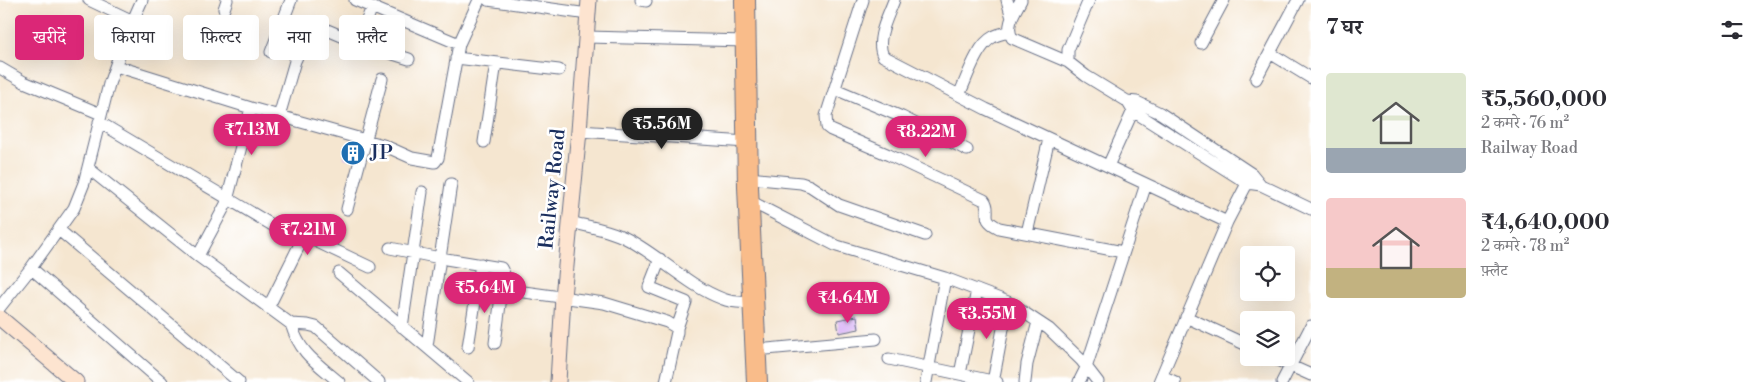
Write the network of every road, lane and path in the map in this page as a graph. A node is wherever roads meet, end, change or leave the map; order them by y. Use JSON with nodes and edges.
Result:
{"nodes":[{"id":1,"x":90,"y":0,"type":"edge"},
{"id":2,"x":142,"y":0,"type":"edge"},
{"id":3,"x":291,"y":0,"type":"edge"},
{"id":4,"x":356,"y":0,"type":"edge"},
{"id":5,"x":479,"y":0,"type":"edge"},
{"id":6,"x":488,"y":0,"type":"edge"},
{"id":7,"x":641,"y":0,"type":"edge"},
{"id":8,"x":646,"y":0,"type":"edge"},
{"id":9,"x":744,"y":0,"type":"edge"},
{"id":10,"x":863,"y":0,"type":"edge"},
{"id":11,"x":894,"y":0,"type":"edge"},
{"id":12,"x":1007,"y":0,"type":"edge"},
{"id":13,"x":1021,"y":0,"type":"edge"},
{"id":14,"x":1089,"y":0,"type":"edge"},
{"id":15,"x":1224,"y":0,"type":"edge"},
{"id":16,"x":1298,"y":0,"type":"edge"},
{"id":17,"x":372,"y":7,"type":"junction"},
{"id":18,"x":589,"y":7,"type":"edge"},
{"id":19,"x":121,"y":15,"type":"edge"},
{"id":20,"x":136,"y":15,"type":"edge"},
{"id":21,"x":285,"y":15,"type":"edge"},
{"id":22,"x":369,"y":15,"type":"edge"},
{"id":23,"x":1012,"y":18,"type":"junction"},
{"id":24,"x":1009,"y":32,"type":"junction"},
{"id":25,"x":587,"y":37,"type":"junction"},
{"id":26,"x":746,"y":41,"type":"junction"},
{"id":27,"x":1201,"y":43,"type":"dead end"},
{"id":28,"x":459,"y":44,"type":"junction"},
{"id":29,"x":1270,"y":53,"type":"junction"},
{"id":30,"x":405,"y":58,"type":"edge"},
{"id":31,"x":456,"y":58,"type":"junction"},
{"id":32,"x":409,"y":59,"type":"dead end"},
{"id":33,"x":118,"y":60,"type":"edge"},
{"id":34,"x":295,"y":60,"type":"edge"},
{"id":35,"x":1068,"y":62,"type":"junction"},
{"id":36,"x":496,"y":63,"type":"junction"},
{"id":37,"x":116,"y":66,"type":"junction"},
{"id":38,"x":0,"y":68,"type":"edge"},
{"id":39,"x":558,"y":70,"type":"dead end"},
{"id":40,"x":1311,"y":78,"type":"edge"},
{"id":41,"x":382,"y":79,"type":"dead end"},
{"id":42,"x":1256,"y":79,"type":"dead end"},
{"id":43,"x":835,"y":89,"type":"junction"},
{"id":44,"x":959,"y":95,"type":"junction"},
{"id":45,"x":1132,"y":105,"type":"junction"},
{"id":46,"x":251,"y":108,"type":"junction"},
{"id":47,"x":280,"y":116,"type":"junction"},
{"id":48,"x":100,"y":118,"type":"junction"},
{"id":49,"x":579,"y":131,"type":"junction"},
{"id":50,"x":1049,"y":139,"type":"junction"},
{"id":51,"x":366,"y":140,"type":"junction"},
{"id":52,"x":484,"y":142,"type":"dead end"},
{"id":53,"x":747,"y":142,"type":"junction"},
{"id":54,"x":968,"y":150,"type":"dead end"},
{"id":55,"x":1108,"y":166,"type":"junction"},
{"id":56,"x":88,"y":168,"type":"junction"},
{"id":57,"x":748,"y":178,"type":"junction"},
{"id":58,"x":1250,"y":178,"type":"junction"},
{"id":59,"x":451,"y":184,"type":"dead end"},
{"id":60,"x":1146,"y":184,"type":"junction"},
{"id":61,"x":422,"y":192,"type":"dead end"},
{"id":62,"x":228,"y":198,"type":"junction"},
{"id":63,"x":748,"y":200,"type":"junction"},
{"id":64,"x":347,"y":209,"type":"dead end"},
{"id":65,"x":1311,"y":210,"type":"edge"},
{"id":66,"x":570,"y":222,"type":"junction"},
{"id":67,"x":1227,"y":222,"type":"junction"},
{"id":68,"x":59,"y":230,"type":"junction"},
{"id":69,"x":1027,"y":233,"type":"junction"},
{"id":70,"x":925,"y":235,"type":"dead end"},
{"id":71,"x":294,"y":238,"type":"dead end"},
{"id":72,"x":390,"y":248,"type":"dead end"},
{"id":73,"x":1123,"y":252,"type":"junction"},
{"id":74,"x":413,"y":253,"type":"junction"},
{"id":75,"x":198,"y":256,"type":"junction"},
{"id":76,"x":440,"y":258,"type":"junction"},
{"id":77,"x":660,"y":259,"type":"junction"},
{"id":78,"x":481,"y":264,"type":"junction"},
{"id":79,"x":370,"y":267,"type":"dead end"},
{"id":80,"x":31,"y":268,"type":"junction"},
{"id":81,"x":339,"y":272,"type":"dead end"},
{"id":82,"x":944,"y":278,"type":"junction"},
{"id":83,"x":502,"y":289,"type":"junction"},
{"id":84,"x":977,"y":290,"type":"junction"},
{"id":85,"x":564,"y":297,"type":"junction"},
{"id":86,"x":1008,"y":302,"type":"junction"},
{"id":87,"x":753,"y":303,"type":"junction"},
{"id":88,"x":0,"y":307,"type":"edge"},
{"id":89,"x":268,"y":308,"type":"junction"},
{"id":90,"x":1186,"y":317,"type":"junction"},
{"id":91,"x":0,"y":318,"type":"edge"},
{"id":92,"x":1038,"y":322,"type":"junction"},
{"id":93,"x":290,"y":324,"type":"junction"},
{"id":94,"x":1311,"y":326,"type":"edge"},
{"id":95,"x":402,"y":327,"type":"junction"},
{"id":96,"x":677,"y":328,"type":"junction"},
{"id":97,"x":876,"y":339,"type":"dead end"},
{"id":98,"x":1240,"y":342,"type":"edge"},
{"id":99,"x":495,"y":343,"type":"dead end"},
{"id":100,"x":427,"y":346,"type":"junction"},
{"id":101,"x":468,"y":347,"type":"dead end"},
{"id":102,"x":755,"y":350,"type":"junction"},
{"id":103,"x":1295,"y":356,"type":"edge"},
{"id":104,"x":889,"y":359,"type":"dead end"},
{"id":105,"x":1290,"y":366,"type":"joint"},
{"id":106,"x":929,"y":367,"type":"junction"},
{"id":107,"x":1086,"y":368,"type":"junction"},
{"id":108,"x":960,"y":374,"type":"junction"},
{"id":109,"x":1311,"y":375,"type":"edge"},
{"id":110,"x":1160,"y":379,"type":"edge"},
{"id":111,"x":76,"y":382,"type":"edge"},
{"id":112,"x":162,"y":382,"type":"edge"},
{"id":113,"x":239,"y":382,"type":"edge"},
{"id":114,"x":339,"y":382,"type":"edge"},
{"id":115,"x":379,"y":382,"type":"edge"},
{"id":116,"x":468,"y":382,"type":"edge"},
{"id":117,"x":558,"y":382,"type":"edge"},
{"id":118,"x":666,"y":382,"type":"edge"},
{"id":119,"x":757,"y":382,"type":"edge"},
{"id":120,"x":926,"y":382,"type":"edge"},
{"id":121,"x":994,"y":382,"type":"edge"},
{"id":122,"x":1025,"y":382,"type":"edge"},
{"id":123,"x":1079,"y":382,"type":"edge"},
{"id":124,"x":1098,"y":382,"type":"edge"},
{"id":125,"x":1175,"y":382,"type":"edge"},
{"id":126,"x":1282,"y":382,"type":"edge"}],
"edges":[{"from":1,"to":19,"type":"street"},
{"from":2,"to":20,"type":"street"},
{"from":3,"to":21,"type":"street"},
{"from":4,"to":17,"type":"street"},
{"from":5,"to":28,"type":"street"},
{"from":6,"to":18,"type":"street"},
{"from":7,"to":8,"type":"street"},
{"from":9,"to":26,"type":"highway"},
{"from":10,"to":43,"type":"street"},
{"from":11,"to":44,"type":"street"},
{"from":12,"to":23,"type":"street"},
{"from":13,"to":23,"type":"street"},
{"from":14,"to":35,"type":"street"},
{"from":15,"to":27,"type":"street"},
{"from":16,"to":29,"type":"street"},
{"from":17,"to":22,"type":"street"},
{"from":17,"to":28,"type":"street"},
{"from":18,"to":25,"type":"street","name":"Railway Road"},
{"from":23,"to":24,"type":"street"},
{"from":24,"to":35,"type":"street"},
{"from":24,"to":44,"type":"street"},
{"from":25,"to":26,"type":"street"},
{"from":25,"to":49,"type":"street","name":"Railway Road"},
{"from":26,"to":53,"type":"highway"},
{"from":28,"to":31,"type":"street"},
{"from":29,"to":40,"type":"street"},
{"from":29,"to":42,"type":"street"},
{"from":30,"to":32,"type":"street"},
{"from":31,"to":36,"type":"street"},
{"from":31,"to":51,"type":"street"},
{"from":33,"to":37,"type":"street"},
{"from":34,"to":47,"type":"street"},
{"from":35,"to":45,"type":"street"},
{"from":36,"to":39,"type":"street"},
{"from":36,"to":52,"type":"street"},
{"from":37,"to":46,"type":"street"},
{"from":37,"to":48,"type":"street"},
{"from":38,"to":48,"type":"street"},
{"from":41,"to":51,"type":"street"},
{"from":43,"to":54,"type":"street"},
{"from":43,"to":69,"type":"street"},
{"from":44,"to":50,"type":"street"},
{"from":45,"to":55,"type":"street"},
{"from":45,"to":58,"type":"street"},
{"from":46,"to":47,"type":"street"},
{"from":46,"to":62,"type":"street"},
{"from":47,"to":51,"type":"street"},
{"from":48,"to":56,"type":"street"},
{"from":48,"to":62,"type":"street"},
{"from":49,"to":53,"type":"street"},
{"from":49,"to":66,"type":"street","name":"Railway Road"},
{"from":50,"to":55,"type":"street"},
{"from":50,"to":69,"type":"street"},
{"from":51,"to":64,"type":"street"},
{"from":53,"to":57,"type":"highway"},
{"from":55,"to":60,"type":"street"},
{"from":56,"to":68,"type":"street"},
{"from":56,"to":75,"type":"street"},
{"from":57,"to":63,"type":"highway"},
{"from":57,"to":70,"type":"street"},
{"from":58,"to":65,"type":"street"},
{"from":58,"to":67,"type":"street"},
{"from":59,"to":76,"type":"street"},
{"from":60,"to":67,"type":"street"},
{"from":60,"to":73,"type":"street"},
{"from":61,"to":74,"type":"street"},
{"from":62,"to":71,"type":"street"},
{"from":62,"to":75,"type":"street"},
{"from":63,"to":82,"type":"street"},
{"from":63,"to":87,"type":"highway"},
{"from":66,"to":77,"type":"street"},
{"from":66,"to":85,"type":"street","name":"Railway Road"},
{"from":67,"to":90,"type":"street"},
{"from":68,"to":80,"type":"street"},
{"from":68,"to":113,"type":"street"},
{"from":69,"to":73,"type":"street"},
{"from":72,"to":74,"type":"street"},
{"from":73,"to":107,"type":"street"},
{"from":74,"to":76,"type":"street"},
{"from":74,"to":95,"type":"street"},
{"from":75,"to":89,"type":"street"},
{"from":76,"to":78,"type":"street"},
{"from":76,"to":100,"type":"street"},
{"from":77,"to":87,"type":"street"},
{"from":77,"to":96,"type":"street"},
{"from":78,"to":83,"type":"street"},
{"from":78,"to":101,"type":"street"},
{"from":79,"to":89,"type":"street"},
{"from":80,"to":88,"type":"street"},
{"from":80,"to":112,"type":"street"},
{"from":81,"to":95,"type":"street"},
{"from":82,"to":84,"type":"street"},
{"from":82,"to":106,"type":"street"},
{"from":83,"to":85,"type":"street"},
{"from":83,"to":99,"type":"street"},
{"from":84,"to":86,"type":"street"},
{"from":84,"to":108,"type":"street"},
{"from":85,"to":96,"type":"street"},
{"from":85,"to":117,"type":"street","name":"Railway Road"},
{"from":86,"to":92,"type":"street"},
{"from":86,"to":121,"type":"street"},
{"from":87,"to":102,"type":"highway"},
{"from":89,"to":93,"type":"street"},
{"from":90,"to":98,"type":"street"},
{"from":90,"to":110,"type":"street"},
{"from":91,"to":111,"type":"street"},
{"from":92,"to":107,"type":"street"},
{"from":92,"to":122,"type":"street"},
{"from":93,"to":114,"type":"street"},
{"from":93,"to":115,"type":"street"},
{"from":94,"to":103,"type":"street"},
{"from":95,"to":100,"type":"street"},
{"from":96,"to":118,"type":"street"},
{"from":97,"to":102,"type":"street"},
{"from":100,"to":116,"type":"street"},
{"from":102,"to":119,"type":"highway"},
{"from":104,"to":106,"type":"street"},
{"from":105,"to":109,"type":"street"},
{"from":105,"to":126,"type":"street"},
{"from":106,"to":108,"type":"street"},
{"from":106,"to":120,"type":"street"},
{"from":107,"to":123,"type":"street"},
{"from":107,"to":124,"type":"street"},
{"from":108,"to":121,"type":"street"},
{"from":110,"to":125,"type":"street"}]}
